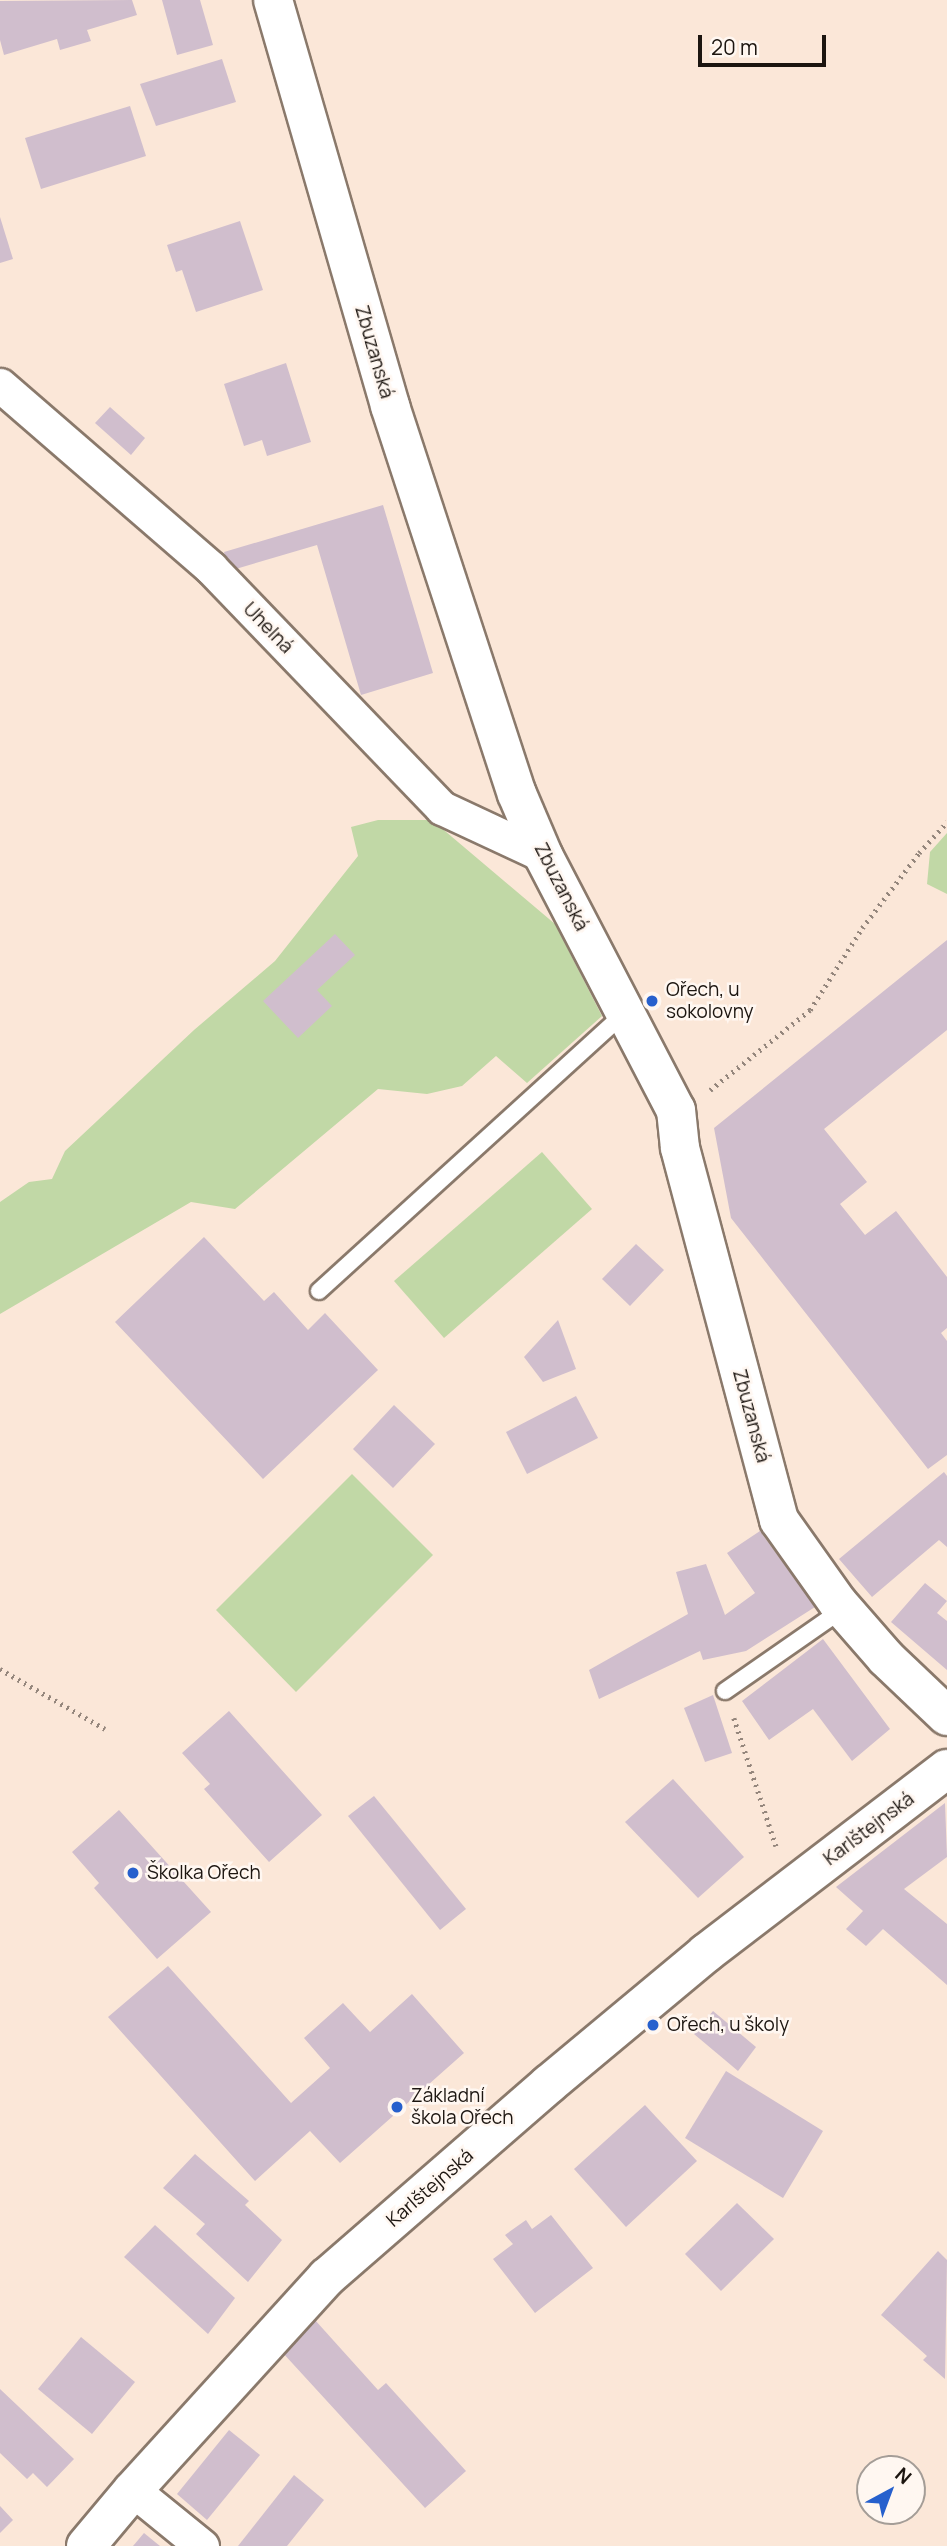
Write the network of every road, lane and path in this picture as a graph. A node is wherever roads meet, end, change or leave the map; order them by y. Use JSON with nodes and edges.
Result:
{"nodes":[{"id":1,"x":273,"y":0,"type":"edge"},
{"id":2,"x":0,"y":385,"type":"edge"},
{"id":3,"x":947,"y":822,"type":"edge"},
{"id":4,"x":543,"y":855,"type":"junction"},
{"id":5,"x":626,"y":1012,"type":"junction"},
{"id":6,"x":676,"y":1110,"type":"junction"},
{"id":7,"x":319,"y":1290,"type":"dead end"},
{"id":8,"x":830,"y":1618,"type":"dead end"},
{"id":9,"x":0,"y":1669,"type":"edge"},
{"id":10,"x":725,"y":1691,"type":"joint"},
{"id":11,"x":947,"y":1716,"type":"edge"},
{"id":12,"x":105,"y":1730,"type":"dead end"},
{"id":13,"x":947,"y":1769,"type":"edge"},
{"id":14,"x":776,"y":1846,"type":"dead end"},
{"id":15,"x":133,"y":2490,"type":"junction"},
{"id":16,"x":86,"y":2546,"type":"edge"},
{"id":17,"x":202,"y":2546,"type":"edge"}],
"edges":[{"from":1,"to":4,"type":"street","name":"Zbuzanská"},
{"from":2,"to":4,"type":"street","name":"Uhelná"},
{"from":3,"to":6,"type":"path"},
{"from":4,"to":5,"type":"street","name":"Zbuzanská"},
{"from":5,"to":6,"type":"street","name":"Zbuzanská"},
{"from":5,"to":7,"type":"lane"},
{"from":6,"to":11,"type":"street","name":"Zbuzanská"},
{"from":8,"to":10,"type":"lane"},
{"from":9,"to":12,"type":"path"},
{"from":10,"to":14,"type":"path"},
{"from":13,"to":15,"type":"street","name":"Karlštejnská"},
{"from":15,"to":16,"type":"street","name":"Karlštejnská"},
{"from":15,"to":17,"type":"street"}]}
